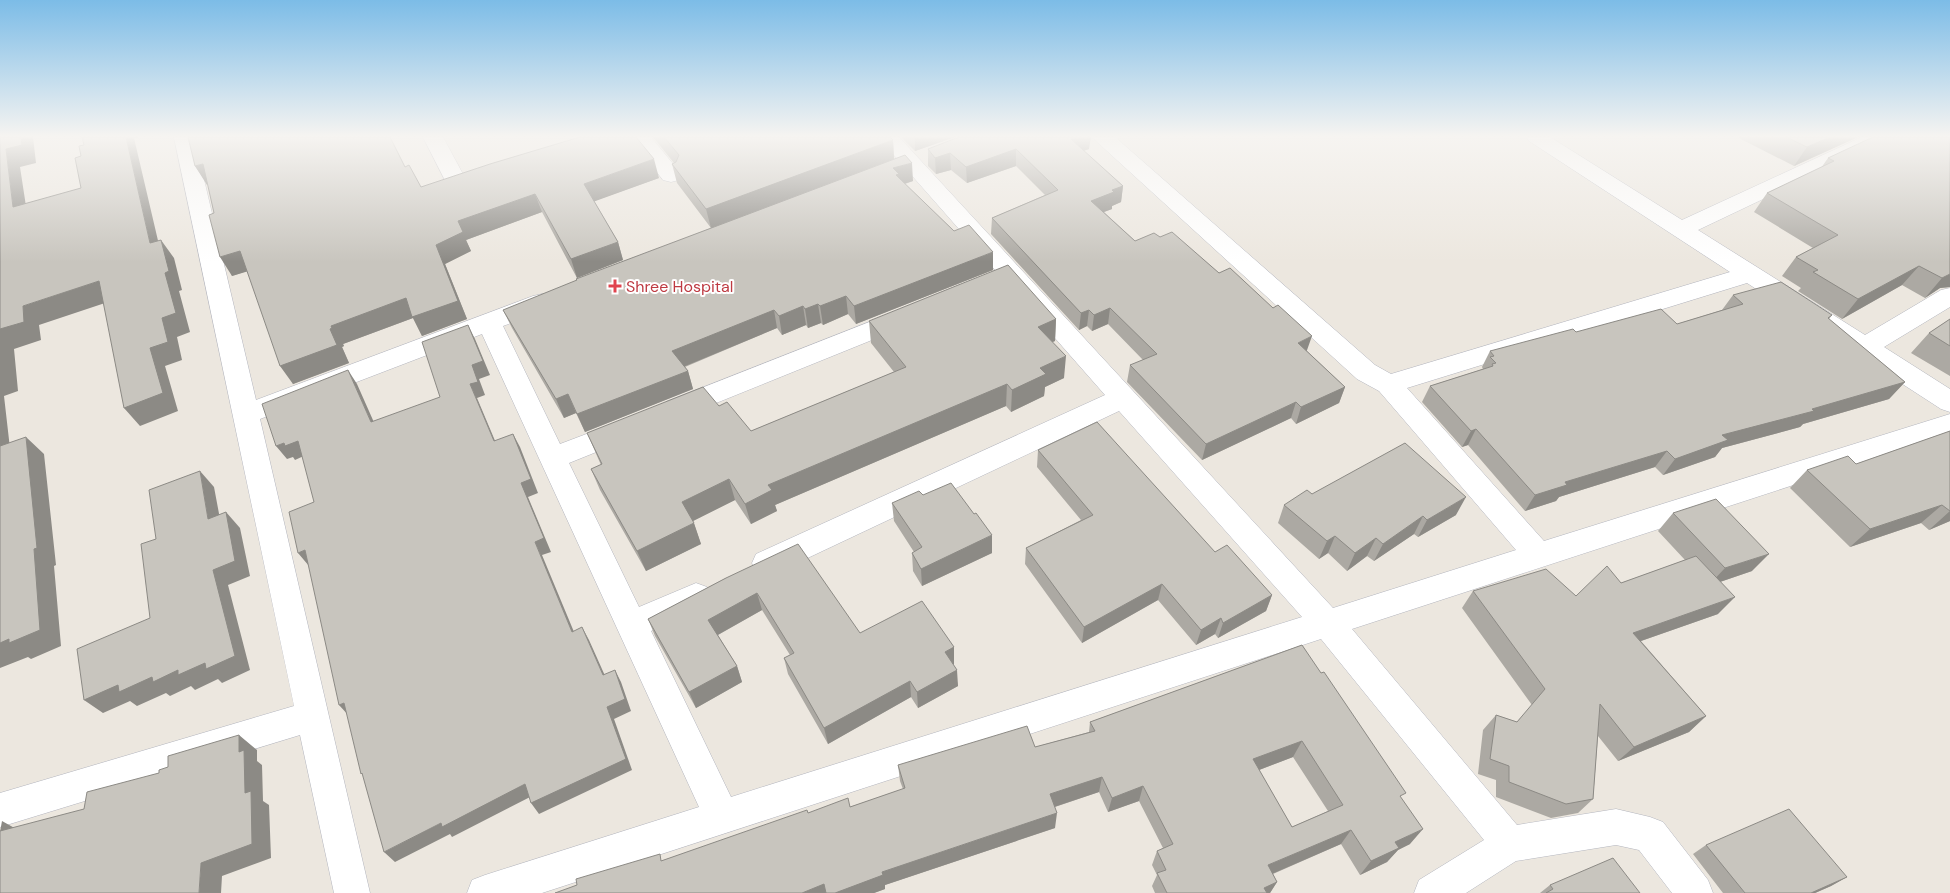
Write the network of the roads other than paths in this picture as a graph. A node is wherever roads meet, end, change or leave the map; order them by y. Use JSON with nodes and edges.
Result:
{"nodes":[{"id":1,"x":193,"y":179,"type":"edge"},
{"id":2,"x":455,"y":179,"type":"edge"},
{"id":3,"x":479,"y":179,"type":"edge"},
{"id":4,"x":925,"y":179,"type":"edge"},
{"id":5,"x":1150,"y":179,"type":"edge"},
{"id":6,"x":1602,"y":179,"type":"edge"},
{"id":7,"x":1783,"y":179,"type":"edge"},
{"id":8,"x":1681,"y":229,"type":"junction"},
{"id":9,"x":1012,"y":274,"type":"junction"},
{"id":10,"x":1751,"y":274,"type":"junction"},
{"id":11,"x":984,"y":285,"type":"edge"},
{"id":12,"x":562,"y":295,"type":"edge"},
{"id":13,"x":1950,"y":296,"type":"edge"},
{"id":14,"x":929,"y":307,"type":"edge"},
{"id":15,"x":489,"y":322,"type":"junction"},
{"id":16,"x":1865,"y":347,"type":"junction"},
{"id":17,"x":1388,"y":384,"type":"junction"},
{"id":18,"x":1124,"y":398,"type":"junction"},
{"id":19,"x":1950,"y":402,"type":"edge"},
{"id":20,"x":246,"y":414,"type":"junction"},
{"id":21,"x":1950,"y":424,"type":"edge"},
{"id":22,"x":553,"y":458,"type":"junction"},
{"id":23,"x":1539,"y":556,"type":"junction"},
{"id":24,"x":1327,"y":623,"type":"junction"},
{"id":25,"x":632,"y":625,"type":"junction"},
{"id":26,"x":313,"y":716,"type":"junction"},
{"id":27,"x":0,"y":810,"type":"edge"},
{"id":28,"x":722,"y":817,"type":"junction"},
{"id":29,"x":1510,"y":844,"type":"junction"},
{"id":30,"x":352,"y":893,"type":"edge"},
{"id":31,"x":485,"y":893,"type":"edge"},
{"id":32,"x":1432,"y":893,"type":"edge"},
{"id":33,"x":1695,"y":893,"type":"edge"}],
"edges":[{"from":1,"to":20,"type":"street"},
{"from":2,"to":3,"type":"street"},
{"from":4,"to":9,"type":"street"},
{"from":5,"to":17,"type":"street"},
{"from":6,"to":8,"type":"street"},
{"from":7,"to":8,"type":"street"},
{"from":8,"to":10,"type":"street"},
{"from":9,"to":11,"type":"street"},
{"from":9,"to":18,"type":"street"},
{"from":10,"to":16,"type":"street"},
{"from":10,"to":17,"type":"street"},
{"from":12,"to":15,"type":"street"},
{"from":13,"to":16,"type":"street"},
{"from":14,"to":22,"type":"street"},
{"from":15,"to":20,"type":"street"},
{"from":15,"to":22,"type":"street"},
{"from":16,"to":19,"type":"street"},
{"from":17,"to":23,"type":"street"},
{"from":18,"to":24,"type":"street"},
{"from":18,"to":25,"type":"street"},
{"from":20,"to":26,"type":"street"},
{"from":21,"to":23,"type":"street"},
{"from":22,"to":25,"type":"street"},
{"from":23,"to":24,"type":"street"},
{"from":24,"to":28,"type":"street"},
{"from":24,"to":29,"type":"street"},
{"from":25,"to":28,"type":"street"},
{"from":26,"to":27,"type":"street"},
{"from":26,"to":30,"type":"street"},
{"from":28,"to":31,"type":"street"},
{"from":29,"to":32,"type":"street"},
{"from":29,"to":33,"type":"street"}]}
